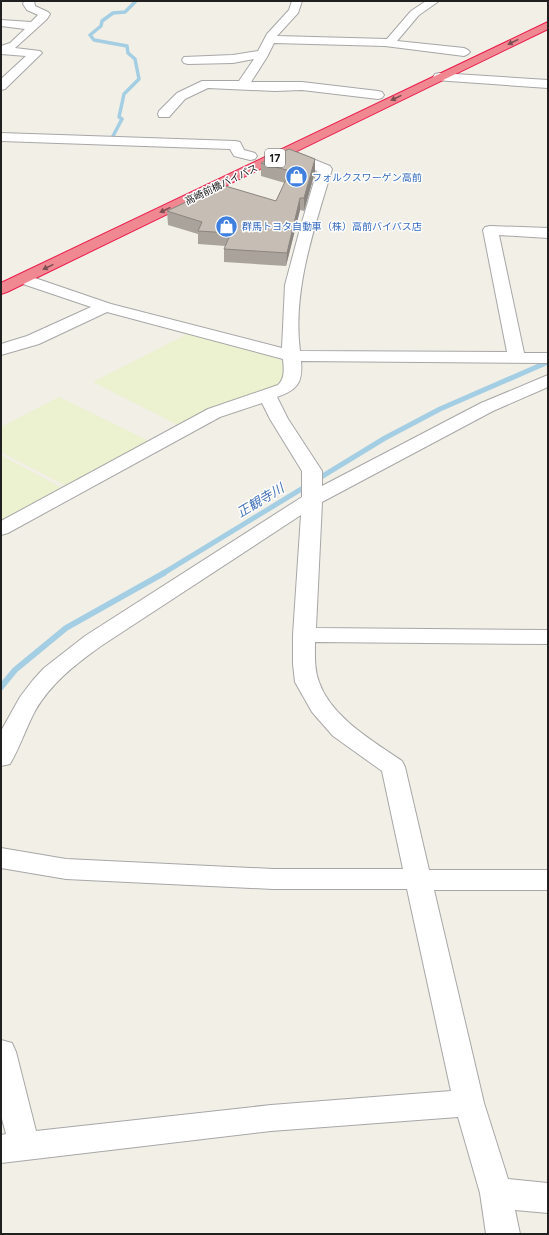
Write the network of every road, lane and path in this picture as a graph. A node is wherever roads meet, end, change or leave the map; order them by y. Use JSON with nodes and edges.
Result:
{"nodes":[{"id":1,"x":29,"y":1,"type":"edge"},
{"id":2,"x":297,"y":1,"type":"edge"},
{"id":3,"x":434,"y":1,"type":"edge"},
{"id":4,"x":548,"y":12,"type":"edge"},
{"id":5,"x":1,"y":23,"type":"edge"},
{"id":6,"x":548,"y":25,"type":"edge"},
{"id":7,"x":34,"y":26,"type":"junction"},
{"id":8,"x":269,"y":39,"type":"junction"},
{"id":9,"x":389,"y":43,"type":"junction"},
{"id":10,"x":2,"y":50,"type":"edge"},
{"id":11,"x":464,"y":52,"type":"junction"},
{"id":12,"x":262,"y":54,"type":"junction"},
{"id":13,"x":188,"y":60,"type":"dead end"},
{"id":14,"x":439,"y":77,"type":"junction"},
{"id":15,"x":548,"y":84,"type":"edge"},
{"id":16,"x":243,"y":85,"type":"junction"},
{"id":17,"x":1,"y":86,"type":"edge"},
{"id":18,"x":378,"y":94,"type":"junction"},
{"id":19,"x":164,"y":114,"type":"dead end"},
{"id":20,"x":1,"y":137,"type":"edge"},
{"id":21,"x":286,"y":153,"type":"junction"},
{"id":22,"x":250,"y":156,"type":"junction"},
{"id":23,"x":136,"y":209,"type":"dead end"},
{"id":24,"x":548,"y":233,"type":"edge"},
{"id":25,"x":23,"y":279,"type":"junction"},
{"id":26,"x":1,"y":288,"type":"edge"},
{"id":27,"x":105,"y":307,"type":"junction"},
{"id":28,"x":1,"y":350,"type":"edge"},
{"id":29,"x":291,"y":356,"type":"junction"},
{"id":30,"x":517,"y":358,"type":"junction"},
{"id":31,"x":548,"y":358,"type":"edge"},
{"id":32,"x":548,"y":380,"type":"edge"},
{"id":33,"x":267,"y":396,"type":"junction"},
{"id":34,"x":312,"y":499,"type":"junction"},
{"id":35,"x":1,"y":529,"type":"edge"},
{"id":36,"x":304,"y":635,"type":"junction"},
{"id":37,"x":548,"y":637,"type":"edge"},
{"id":38,"x":1,"y":758,"type":"edge"},
{"id":39,"x":1,"y":858,"type":"edge"},
{"id":40,"x":420,"y":880,"type":"junction"},
{"id":41,"x":548,"y":880,"type":"edge"},
{"id":42,"x":1,"y":1052,"type":"edge"},
{"id":43,"x":469,"y":1103,"type":"junction"},
{"id":44,"x":13,"y":1147,"type":"edge"},
{"id":45,"x":496,"y":1194,"type":"junction"},
{"id":46,"x":548,"y":1198,"type":"edge"},
{"id":47,"x":503,"y":1234,"type":"edge"}],
"edges":[{"from":1,"to":7,"type":"street"},
{"from":2,"to":8,"type":"street"},
{"from":3,"to":9,"type":"street"},
{"from":4,"to":11,"type":"highway","name":"高崎前橋バイパス","number":"17"},
{"from":5,"to":7,"type":"street"},
{"from":6,"to":14,"type":"highway","name":"高崎前橋バイパス","number":"17","one_way":true},
{"from":7,"to":10,"type":"street"},
{"from":8,"to":9,"type":"street"},
{"from":8,"to":12,"type":"street"},
{"from":9,"to":11,"type":"street"},
{"from":10,"to":17,"type":"street"},
{"from":11,"to":18,"type":"highway","name":"高崎前橋バイパス","number":"17"},
{"from":12,"to":13,"type":"street"},
{"from":12,"to":16,"type":"street"},
{"from":14,"to":15,"type":"street"},
{"from":14,"to":21,"type":"highway","name":"高崎前橋バイパス","number":"17","one_way":true},
{"from":16,"to":18,"type":"street"},
{"from":16,"to":19,"type":"street"},
{"from":18,"to":22,"type":"highway","name":"高崎前橋バイパス","number":"17"},
{"from":20,"to":22,"type":"street"},
{"from":21,"to":25,"type":"highway","name":"高崎前橋バイパス","number":"17","one_way":true},
{"from":21,"to":29,"type":"street"},
{"from":22,"to":23,"type":"highway","name":"高崎前橋バイパス","number":"17"},
{"from":24,"to":30,"type":"street"},
{"from":25,"to":26,"type":"highway","name":"高崎前橋バイパス","number":"17"},
{"from":25,"to":27,"type":"street"},
{"from":27,"to":28,"type":"street"},
{"from":27,"to":29,"type":"street"},
{"from":29,"to":30,"type":"street"},
{"from":29,"to":33,"type":"street"},
{"from":30,"to":31,"type":"street"},
{"from":32,"to":34,"type":"street"},
{"from":33,"to":34,"type":"street"},
{"from":33,"to":35,"type":"street"},
{"from":34,"to":36,"type":"street"},
{"from":34,"to":38,"type":"street"},
{"from":36,"to":37,"type":"street"},
{"from":36,"to":40,"type":"street"},
{"from":39,"to":40,"type":"street"},
{"from":40,"to":41,"type":"street"},
{"from":40,"to":43,"type":"street"},
{"from":42,"to":44,"type":"street"},
{"from":43,"to":44,"type":"street"},
{"from":43,"to":45,"type":"street"},
{"from":45,"to":46,"type":"street"},
{"from":45,"to":47,"type":"street"}]}
